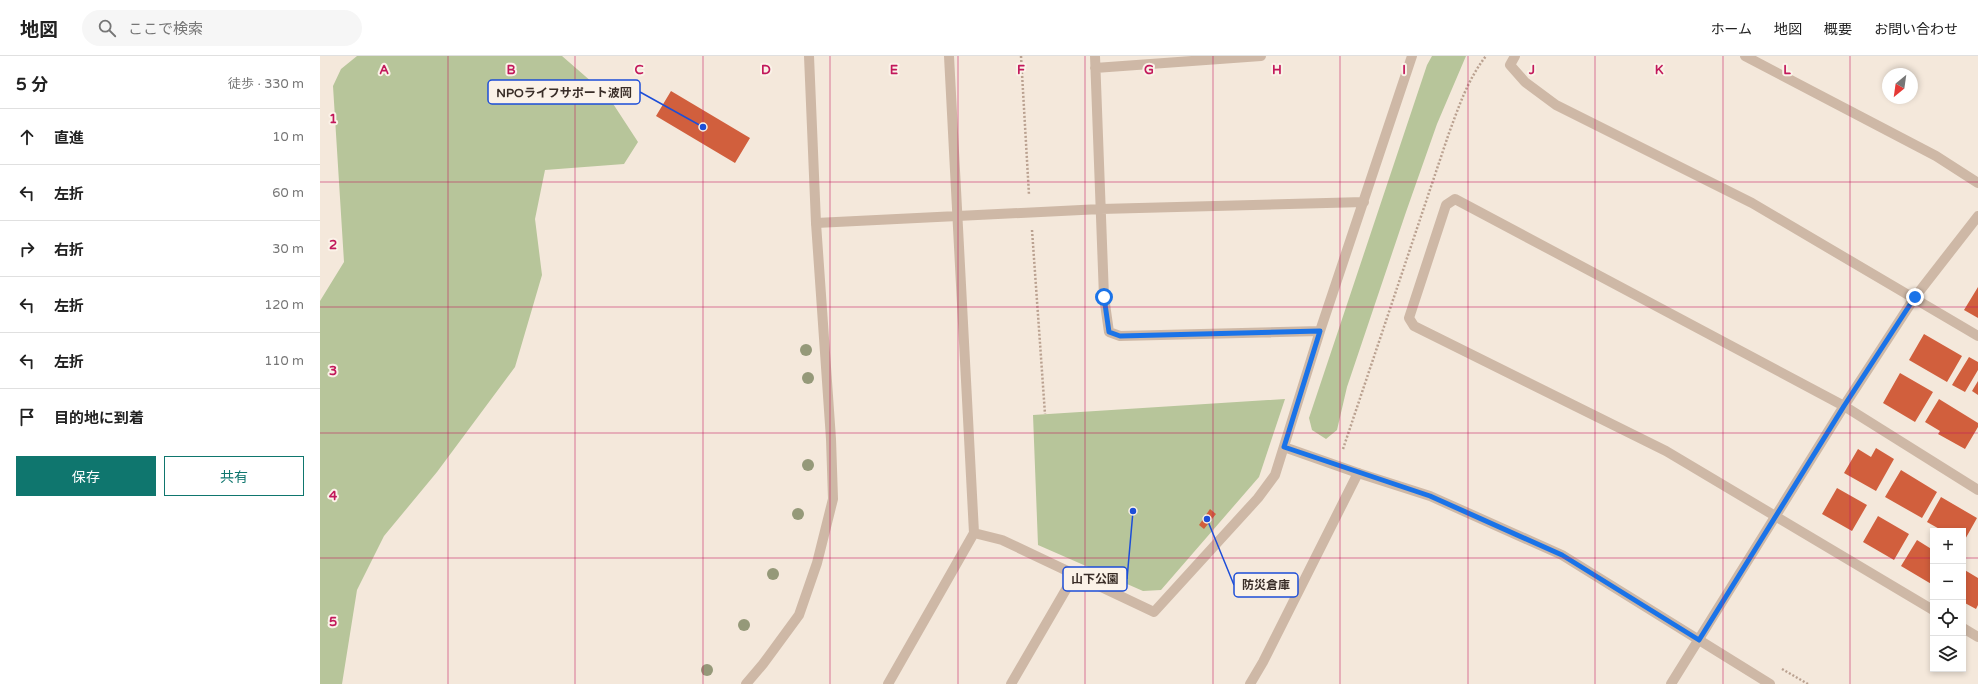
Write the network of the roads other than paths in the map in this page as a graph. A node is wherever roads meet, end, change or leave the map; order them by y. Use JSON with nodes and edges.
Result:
{"nodes":[{"id":1,"x":809,"y":56,"type":"edge"},
{"id":2,"x":949,"y":56,"type":"edge"},
{"id":3,"x":1095,"y":56,"type":"edge"},
{"id":4,"x":1261,"y":56,"type":"edge"},
{"id":5,"x":1412,"y":56,"type":"edge"},
{"id":6,"x":1515,"y":56,"type":"edge"},
{"id":7,"x":1745,"y":56,"type":"edge"},
{"id":8,"x":1225,"y":57,"type":"edge"},
{"id":9,"x":1095,"y":68,"type":"junction"},
{"id":10,"x":1978,"y":183,"type":"edge"},
{"id":11,"x":1364,"y":202,"type":"junction"},
{"id":12,"x":1100,"y":209,"type":"junction"},
{"id":13,"x":958,"y":216,"type":"junction"},
{"id":14,"x":1978,"y":216,"type":"edge"},
{"id":15,"x":816,"y":223,"type":"junction"},
{"id":16,"x":1915,"y":297,"type":"junction"},
{"id":17,"x":1320,"y":331,"type":"junction"},
{"id":18,"x":1978,"y":336,"type":"edge"},
{"id":19,"x":1844,"y":406,"type":"junction"},
{"id":20,"x":1284,"y":447,"type":"junction"},
{"id":21,"x":1358,"y":473,"type":"junction"},
{"id":22,"x":1978,"y":490,"type":"edge"},
{"id":23,"x":1776,"y":517,"type":"junction"},
{"id":24,"x":974,"y":533,"type":"junction"},
{"id":25,"x":1075,"y":574,"type":"junction"},
{"id":26,"x":1930,"y":608,"type":"edge"},
{"id":27,"x":1966,"y":630,"type":"edge"},
{"id":28,"x":1978,"y":637,"type":"edge"},
{"id":29,"x":1699,"y":640,"type":"junction"},
{"id":30,"x":746,"y":684,"type":"edge"},
{"id":31,"x":888,"y":684,"type":"edge"},
{"id":32,"x":1011,"y":684,"type":"edge"},
{"id":33,"x":1250,"y":684,"type":"edge"},
{"id":34,"x":1671,"y":684,"type":"edge"},
{"id":35,"x":1770,"y":684,"type":"edge"}],
"edges":[{"from":1,"to":15,"type":"street"},
{"from":2,"to":13,"type":"street"},
{"from":3,"to":9,"type":"street"},
{"from":4,"to":8,"type":"street"},
{"from":5,"to":11,"type":"street"},
{"from":6,"to":16,"type":"street"},
{"from":7,"to":10,"type":"street"},
{"from":8,"to":9,"type":"street"},
{"from":9,"to":12,"type":"street"},
{"from":11,"to":12,"type":"street"},
{"from":11,"to":17,"type":"street"},
{"from":12,"to":13,"type":"street"},
{"from":12,"to":17,"type":"street"},
{"from":13,"to":15,"type":"street"},
{"from":13,"to":24,"type":"street"},
{"from":14,"to":16,"type":"street"},
{"from":15,"to":30,"type":"street"},
{"from":16,"to":18,"type":"street"},
{"from":16,"to":19,"type":"street"},
{"from":17,"to":20,"type":"street"},
{"from":19,"to":22,"type":"street"},
{"from":19,"to":23,"type":"street"},
{"from":19,"to":23,"type":"street"},
{"from":20,"to":21,"type":"street"},
{"from":20,"to":25,"type":"street"},
{"from":21,"to":29,"type":"street"},
{"from":21,"to":33,"type":"street"},
{"from":23,"to":26,"type":"street"},
{"from":23,"to":29,"type":"street"},
{"from":24,"to":25,"type":"street"},
{"from":24,"to":31,"type":"street"},
{"from":25,"to":32,"type":"street"},
{"from":27,"to":28,"type":"street"},
{"from":29,"to":34,"type":"street"},
{"from":29,"to":35,"type":"street"}]}
